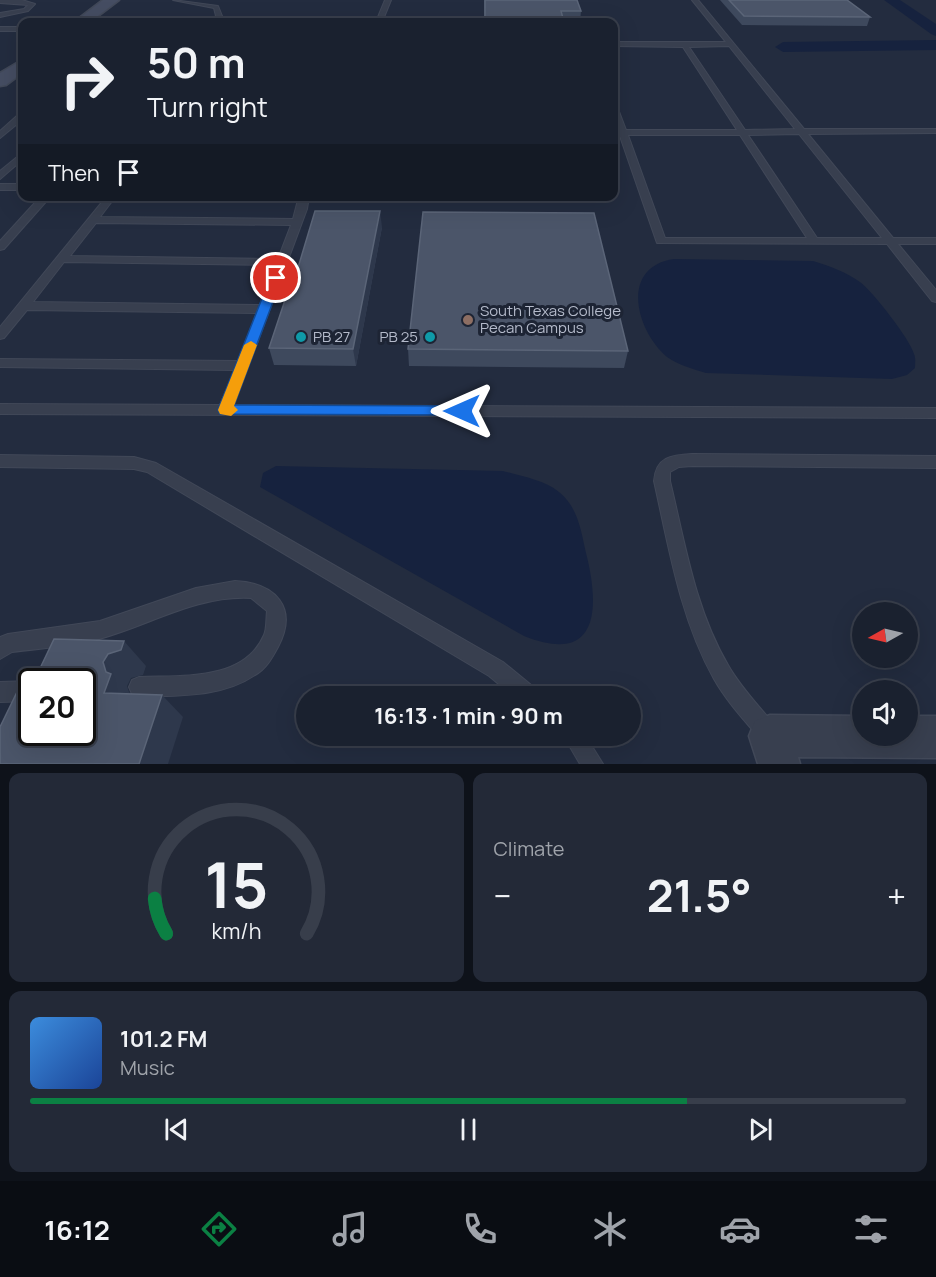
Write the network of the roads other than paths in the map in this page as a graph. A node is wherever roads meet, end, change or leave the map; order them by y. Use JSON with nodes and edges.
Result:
{"nodes":[{"id":1,"x":112,"y":0,"type":"edge"},
{"id":2,"x":176,"y":0,"type":"edge"},
{"id":3,"x":388,"y":0,"type":"edge"},
{"id":4,"x":695,"y":0,"type":"edge"},
{"id":5,"x":0,"y":2,"type":"edge"},
{"id":6,"x":0,"y":15,"type":"edge"},
{"id":7,"x":87,"y":18,"type":"edge"},
{"id":8,"x":217,"y":18,"type":"edge"},
{"id":9,"x":381,"y":18,"type":"edge"},
{"id":10,"x":0,"y":24,"type":"edge"},
{"id":11,"x":18,"y":24,"type":"edge"},
{"id":12,"x":0,"y":29,"type":"edge"},
{"id":13,"x":18,"y":29,"type":"edge"},
{"id":14,"x":618,"y":44,"type":"edge"},
{"id":15,"x":730,"y":44,"type":"junction"},
{"id":16,"x":685,"y":45,"type":"junction"},
{"id":17,"x":18,"y":68,"type":"edge"},
{"id":18,"x":0,"y":81,"type":"edge"},
{"id":19,"x":18,"y":119,"type":"edge"},
{"id":20,"x":618,"y":121,"type":"edge"},
{"id":21,"x":936,"y":131,"type":"edge"},
{"id":22,"x":742,"y":132,"type":"junction"},
{"id":23,"x":801,"y":132,"type":"junction"},
{"id":24,"x":622,"y":133,"type":"junction"},
{"id":25,"x":0,"y":135,"type":"edge"},
{"id":26,"x":18,"y":160,"type":"edge"},
{"id":27,"x":0,"y":176,"type":"edge"},
{"id":28,"x":0,"y":187,"type":"edge"},
{"id":29,"x":18,"y":188,"type":"edge"},
{"id":30,"x":42,"y":201,"type":"edge"},
{"id":31,"x":108,"y":201,"type":"edge"},
{"id":32,"x":303,"y":201,"type":"edge"},
{"id":33,"x":93,"y":220,"type":"junction"},
{"id":34,"x":297,"y":222,"type":"junction"},
{"id":35,"x":813,"y":241,"type":"junction"},
{"id":36,"x":890,"y":241,"type":"junction"},
{"id":37,"x":936,"y":241,"type":"edge"},
{"id":38,"x":0,"y":247,"type":"edge"},
{"id":39,"x":61,"y":260,"type":"junction"},
{"id":40,"x":282,"y":262,"type":"junction"},
{"id":41,"x":936,"y":298,"type":"edge"},
{"id":42,"x":24,"y":306,"type":"junction"},
{"id":43,"x":264,"y":309,"type":"junction"},
{"id":44,"x":0,"y":335,"type":"edge"},
{"id":45,"x":0,"y":363,"type":"edge"},
{"id":46,"x":243,"y":366,"type":"junction"},
{"id":47,"x":0,"y":410,"type":"edge"},
{"id":48,"x":225,"y":410,"type":"junction"},
{"id":49,"x":936,"y":413,"type":"edge"},
{"id":50,"x":0,"y":461,"type":"edge"},
{"id":51,"x":936,"y":462,"type":"edge"},
{"id":52,"x":0,"y":648,"type":"edge"},
{"id":53,"x":517,"y":686,"type":"edge"},
{"id":54,"x":139,"y":687,"type":"dead end"},
{"id":55,"x":18,"y":691,"type":"edge"},
{"id":56,"x":0,"y":692,"type":"edge"},
{"id":57,"x":936,"y":737,"type":"edge"},
{"id":58,"x":580,"y":746,"type":"edge"},
{"id":59,"x":775,"y":750,"type":"edge"},
{"id":60,"x":592,"y":764,"type":"edge"}],
"edges":[{"from":1,"to":7,"type":"main road"},
{"from":2,"to":8,"type":"lane"},
{"from":3,"to":9,"type":"lane"},
{"from":4,"to":15,"type":"lane"},
{"from":5,"to":6,"type":"lane"},
{"from":10,"to":11,"type":"lane"},
{"from":12,"to":13,"type":"lane"},
{"from":14,"to":16,"type":"lane"},
{"from":15,"to":16,"type":"lane"},
{"from":15,"to":23,"type":"lane"},
{"from":16,"to":22,"type":"lane"},
{"from":17,"to":18,"type":"main road"},
{"from":19,"to":25,"type":"lane"},
{"from":20,"to":24,"type":"lane"},
{"from":21,"to":23,"type":"lane"},
{"from":22,"to":23,"type":"lane"},
{"from":22,"to":24,"type":"lane"},
{"from":22,"to":35,"type":"lane"},
{"from":23,"to":36,"type":"lane"},
{"from":24,"to":35,"type":"lane"},
{"from":26,"to":27,"type":"lane"},
{"from":28,"to":29,"type":"lane"},
{"from":30,"to":38,"type":"lane"},
{"from":31,"to":33,"type":"lane"},
{"from":32,"to":34,"type":"lane"},
{"from":33,"to":34,"type":"lane"},
{"from":33,"to":39,"type":"lane"},
{"from":34,"to":40,"type":"lane"},
{"from":35,"to":36,"type":"lane"},
{"from":36,"to":37,"type":"lane"},
{"from":36,"to":41,"type":"lane"},
{"from":39,"to":40,"type":"lane"},
{"from":39,"to":42,"type":"lane"},
{"from":40,"to":43,"type":"lane"},
{"from":42,"to":43,"type":"lane"},
{"from":42,"to":44,"type":"lane"},
{"from":43,"to":46,"type":"lane"},
{"from":45,"to":46,"type":"lane"},
{"from":46,"to":48,"type":"lane"},
{"from":47,"to":48,"type":"lane"},
{"from":48,"to":49,"type":"lane"},
{"from":50,"to":53,"type":"lane"},
{"from":51,"to":59,"type":"lane"},
{"from":52,"to":54,"type":"lane"},
{"from":55,"to":56,"type":"lane"},
{"from":57,"to":59,"type":"street"},
{"from":58,"to":60,"type":"lane"}]}
